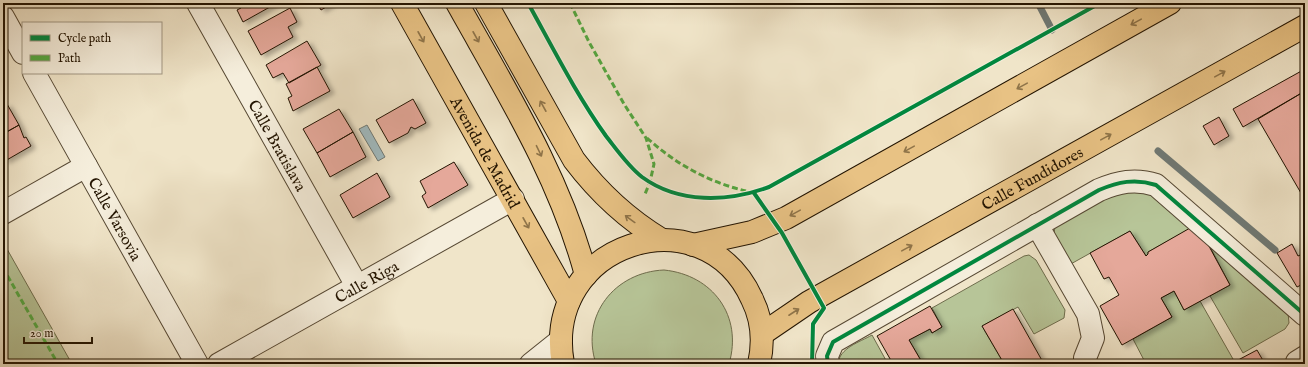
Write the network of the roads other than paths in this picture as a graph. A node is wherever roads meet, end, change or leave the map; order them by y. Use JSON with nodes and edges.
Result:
{"nodes":[{"id":1,"x":198,"y":3,"type":"edge"},
{"id":2,"x":402,"y":3,"type":"edge"},
{"id":3,"x":458,"y":3,"type":"edge"},
{"id":4,"x":486,"y":3,"type":"edge"},
{"id":5,"x":1170,"y":3,"type":"edge"},
{"id":6,"x":3,"y":17,"type":"edge"},
{"id":7,"x":1305,"y":26,"type":"edge"},
{"id":8,"x":22,"y":51,"type":"edge"},
{"id":9,"x":35,"y":74,"type":"edge"},
{"id":10,"x":86,"y":166,"type":"junction"},
{"id":11,"x":513,"y":199,"type":"junction"},
{"id":12,"x":3,"y":213,"type":"edge"},
{"id":13,"x":1037,"y":225,"type":"junction"},
{"id":14,"x":662,"y":240,"type":"junction"},
{"id":15,"x":694,"y":245,"type":"junction"},
{"id":16,"x":586,"y":275,"type":"junction"},
{"id":17,"x":357,"y":286,"type":"junction"},
{"id":18,"x":569,"y":301,"type":"junction"},
{"id":19,"x":1305,"y":315,"type":"edge"},
{"id":20,"x":762,"y":334,"type":"junction"},
{"id":21,"x":561,"y":340,"type":"junction"},
{"id":22,"x":1085,"y":358,"type":"dead end"},
{"id":23,"x":197,"y":364,"type":"edge"},
{"id":24,"x":219,"y":364,"type":"edge"},
{"id":25,"x":532,"y":364,"type":"edge"},
{"id":26,"x":564,"y":364,"type":"edge"},
{"id":27,"x":759,"y":364,"type":"edge"},
{"id":28,"x":828,"y":364,"type":"edge"}],
"edges":[{"from":1,"to":17,"type":"street","name":"Calle Bratislava"},
{"from":2,"to":11,"type":"main road","name":"Avenida de Madrid","one_way":true},
{"from":3,"to":16,"type":"main road","one_way":true},
{"from":14,"to":4,"type":"main road","one_way":true},
{"from":5,"to":15,"type":"main road","one_way":true},
{"from":6,"to":8,"type":"street"},
{"from":20,"to":7,"type":"main road","name":"Calle Fundidores","one_way":true},
{"from":9,"to":10,"type":"street","name":"Calle Varsovia"},
{"from":10,"to":12,"type":"street"},
{"from":10,"to":23,"type":"street","name":"Calle Varsovia"},
{"from":11,"to":17,"type":"street","name":"Calle Riga"},
{"from":11,"to":18,"type":"main road","name":"Avenida de Madrid","one_way":true},
{"from":13,"to":19,"type":"street"},
{"from":13,"to":22,"type":"street"},
{"from":13,"to":28,"type":"street"},
{"from":14,"to":15,"type":"main road"},
{"from":14,"to":16,"type":"main road"},
{"from":15,"to":20,"type":"main road"},
{"from":16,"to":18,"type":"main road"},
{"from":17,"to":24,"type":"street","name":"Calle Riga"},
{"from":18,"to":21,"type":"main road"},
{"from":20,"to":27,"type":"main road"},
{"from":21,"to":25,"type":"street"},
{"from":21,"to":26,"type":"main road"}]}
